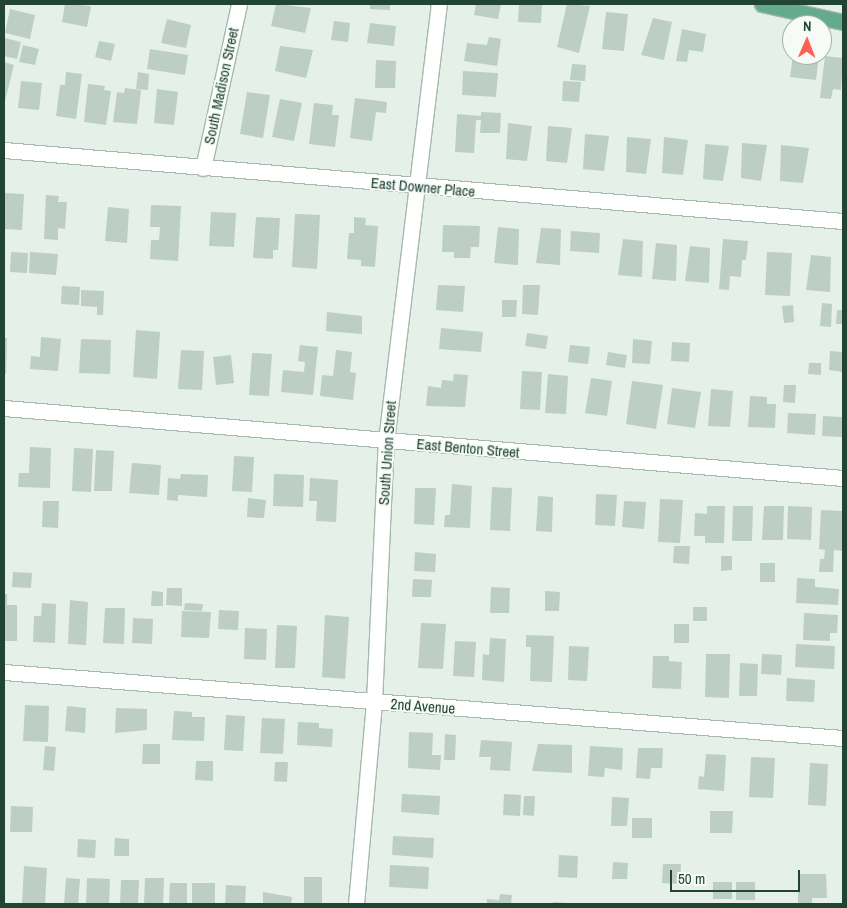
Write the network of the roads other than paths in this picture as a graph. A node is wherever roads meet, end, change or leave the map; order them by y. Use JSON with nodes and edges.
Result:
{"nodes":[{"id":1,"x":239,"y":4,"type":"edge"},
{"id":2,"x":439,"y":4,"type":"edge"},
{"id":3,"x":762,"y":4,"type":"edge"},
{"id":4,"x":843,"y":22,"type":"edge"},
{"id":5,"x":4,"y":150,"type":"edge"},
{"id":6,"x":203,"y":168,"type":"junction"},
{"id":7,"x":416,"y":187,"type":"junction"},
{"id":8,"x":843,"y":222,"type":"edge"},
{"id":9,"x":4,"y":408,"type":"edge"},
{"id":10,"x":386,"y":441,"type":"junction"},
{"id":11,"x":843,"y":478,"type":"edge"},
{"id":12,"x":4,"y":672,"type":"edge"},
{"id":13,"x":374,"y":702,"type":"junction"},
{"id":14,"x":843,"y":738,"type":"edge"},
{"id":15,"x":356,"y":904,"type":"edge"}],
"edges":[{"from":1,"to":6,"type":"street","name":"South Madison Street"},
{"from":2,"to":7,"type":"street","name":"South Union Street"},
{"from":3,"to":4,"type":"main road"},
{"from":5,"to":6,"type":"street","name":"East Downer Place"},
{"from":6,"to":7,"type":"street","name":"East Downer Place"},
{"from":7,"to":8,"type":"street","name":"East Downer Place"},
{"from":7,"to":10,"type":"street","name":"South Union Street"},
{"from":9,"to":10,"type":"street","name":"East Benton Street"},
{"from":10,"to":11,"type":"street","name":"East Benton Street"},
{"from":10,"to":13,"type":"street","name":"South Union Street"},
{"from":12,"to":13,"type":"street","name":"2nd Avenue"},
{"from":13,"to":14,"type":"street","name":"2nd Avenue"},
{"from":13,"to":15,"type":"street","name":"South Union Street"}]}
